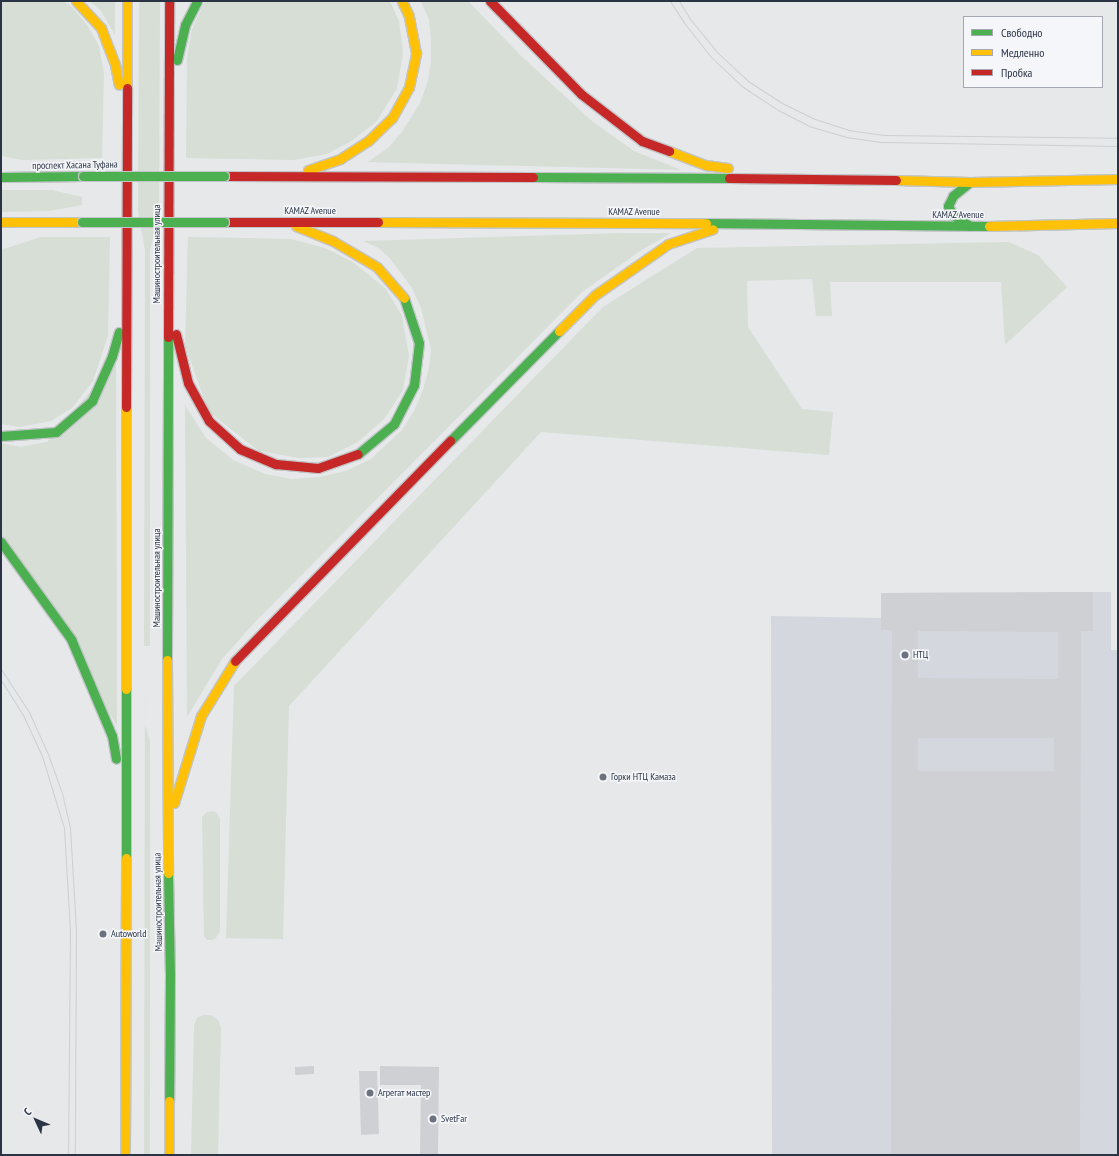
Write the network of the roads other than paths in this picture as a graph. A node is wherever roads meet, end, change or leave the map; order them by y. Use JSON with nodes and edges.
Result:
{"nodes":[{"id":1,"x":76,"y":1,"type":"edge"},
{"id":2,"x":127,"y":1,"type":"edge"},
{"id":3,"x":168,"y":1,"type":"edge"},
{"id":4,"x":197,"y":1,"type":"edge"},
{"id":5,"x":402,"y":1,"type":"edge"},
{"id":6,"x":490,"y":1,"type":"edge"},
{"id":7,"x":168,"y":94,"type":"junction"},
{"id":8,"x":126,"y":114,"type":"junction"},
{"id":9,"x":2,"y":167,"type":"edge"},
{"id":10,"x":289,"y":176,"type":"junction"},
{"id":11,"x":1,"y":177,"type":"edge"},
{"id":12,"x":56,"y":177,"type":"junction"},
{"id":13,"x":784,"y":178,"type":"junction"},
{"id":14,"x":1118,"y":179,"type":"edge"},
{"id":15,"x":970,"y":182,"type":"junction"},
{"id":16,"x":1,"y":222,"type":"edge"},
{"id":17,"x":32,"y":222,"type":"junction"},
{"id":18,"x":286,"y":222,"type":"junction"},
{"id":19,"x":768,"y":223,"type":"junction"},
{"id":20,"x":1118,"y":223,"type":"edge"},
{"id":21,"x":970,"y":226,"type":"junction"},
{"id":22,"x":7,"y":233,"type":"dead end"},
{"id":23,"x":126,"y":303,"type":"junction"},
{"id":24,"x":168,"y":305,"type":"junction"},
{"id":25,"x":1,"y":436,"type":"edge"},
{"id":26,"x":1,"y":542,"type":"edge"},
{"id":27,"x":167,"y":825,"type":"junction"},
{"id":28,"x":126,"y":829,"type":"junction"},
{"id":29,"x":125,"y":1155,"type":"edge"},
{"id":30,"x":169,"y":1155,"type":"edge"}],
"edges":[{"from":1,"to":8,"type":"main road"},
{"from":2,"to":8,"type":"main road"},
{"from":3,"to":7,"type":"main road","name":"Машиностроительная улица"},
{"from":4,"to":7,"type":"main road"},
{"from":5,"to":10,"type":"main road"},
{"from":6,"to":13,"type":"main road"},
{"from":7,"to":24,"type":"main road","name":"Машиностроительная улица"},
{"from":8,"to":23,"type":"main road"},
{"from":9,"to":12,"type":"main road"},
{"from":10,"to":12,"type":"main road","name":"проспект Хасана Туфана","bridge":true},
{"from":10,"to":13,"type":"main road"},
{"from":11,"to":12,"type":"main road","name":"проспект Хасана Туфана"},
{"from":13,"to":15,"type":"main road"},
{"from":14,"to":15,"type":"main road"},
{"from":15,"to":21,"type":"main road"},
{"from":16,"to":17,"type":"main road"},
{"from":17,"to":18,"type":"main road","name":"KAMAZ Avenue","bridge":true},
{"from":17,"to":22,"type":"main road"},
{"from":18,"to":19,"type":"main road","name":"KAMAZ Avenue"},
{"from":18,"to":24,"type":"main road"},
{"from":19,"to":21,"type":"main road","name":"KAMAZ Avenue"},
{"from":19,"to":27,"type":"main road"},
{"from":20,"to":21,"type":"main road","name":"KAMAZ Avenue"},
{"from":23,"to":25,"type":"main road"},
{"from":23,"to":28,"type":"main road"},
{"from":24,"to":27,"type":"main road","name":"Машиностроительная улица"},
{"from":26,"to":28,"type":"main road"},
{"from":27,"to":30,"type":"main road","name":"Машиностроительная улица"},
{"from":28,"to":29,"type":"main road"}]}
